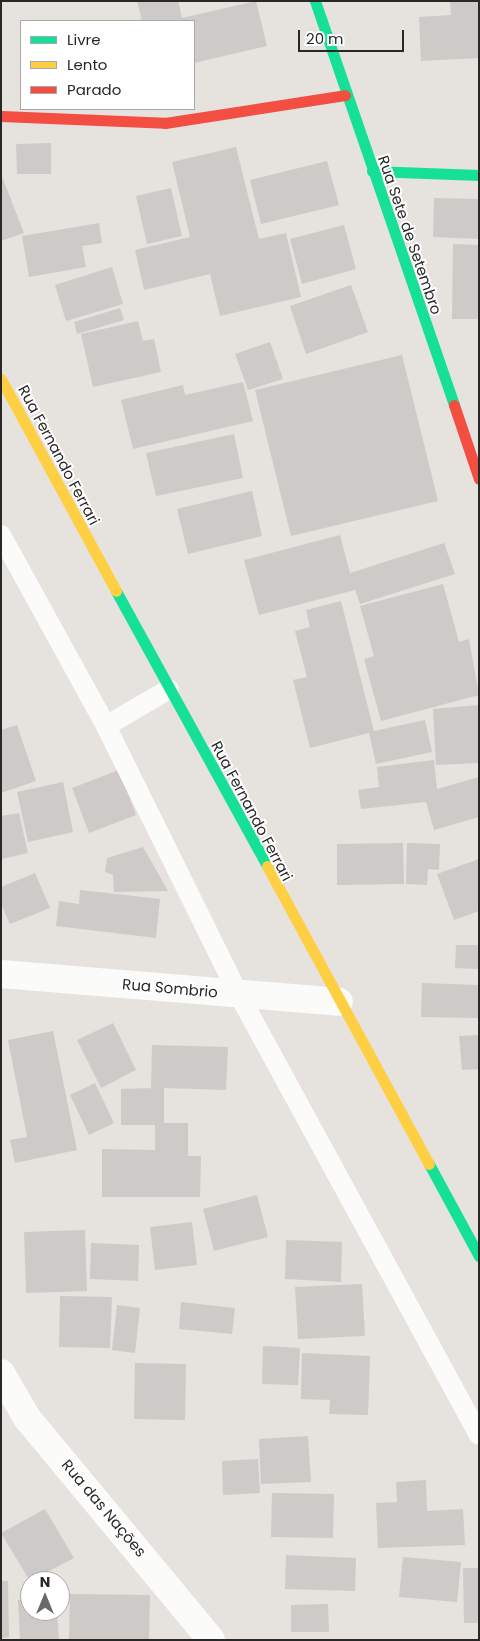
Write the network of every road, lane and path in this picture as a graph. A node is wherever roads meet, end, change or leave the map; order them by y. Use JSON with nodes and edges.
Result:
{"nodes":[{"id":1,"x":315,"y":1,"type":"edge"},
{"id":2,"x":345,"y":95,"type":"junction"},
{"id":3,"x":1,"y":116,"type":"edge"},
{"id":4,"x":372,"y":171,"type":"junction"},
{"id":5,"x":479,"y":174,"type":"edge"},
{"id":6,"x":3,"y":385,"type":"edge"},
{"id":7,"x":479,"y":479,"type":"edge"},
{"id":8,"x":1,"y":535,"type":"edge"},
{"id":9,"x":169,"y":689,"type":"junction"},
{"id":10,"x":106,"y":726,"type":"junction"},
{"id":11,"x":1,"y":974,"type":"edge"},
{"id":12,"x":238,"y":993,"type":"junction"},
{"id":13,"x":339,"y":1002,"type":"junction"},
{"id":14,"x":479,"y":1256,"type":"edge"},
{"id":15,"x":1,"y":1373,"type":"edge"},
{"id":16,"x":479,"y":1435,"type":"edge"},
{"id":17,"x":211,"y":1640,"type":"edge"}],
"edges":[{"from":1,"to":2,"type":"main road","name":"Rua Sete de Setembro"},
{"from":2,"to":3,"type":"main road"},
{"from":2,"to":4,"type":"main road","name":"Rua Sete de Setembro"},
{"from":4,"to":5,"type":"main road"},
{"from":4,"to":7,"type":"main road","name":"Rua Sete de Setembro"},
{"from":6,"to":9,"type":"main road","name":"Rua Fernando Ferrari"},
{"from":8,"to":10,"type":"lane"},
{"from":9,"to":10,"type":"lane"},
{"from":9,"to":13,"type":"main road","name":"Rua Fernando Ferrari"},
{"from":10,"to":12,"type":"lane"},
{"from":11,"to":12,"type":"street","name":"Rua Sombrio"},
{"from":12,"to":13,"type":"street","name":"Rua Sombrio"},
{"from":12,"to":16,"type":"lane"},
{"from":13,"to":14,"type":"main road","name":"Rua Fernando Ferrari"},
{"from":15,"to":17,"type":"street","name":"Rua das Nações"}]}
